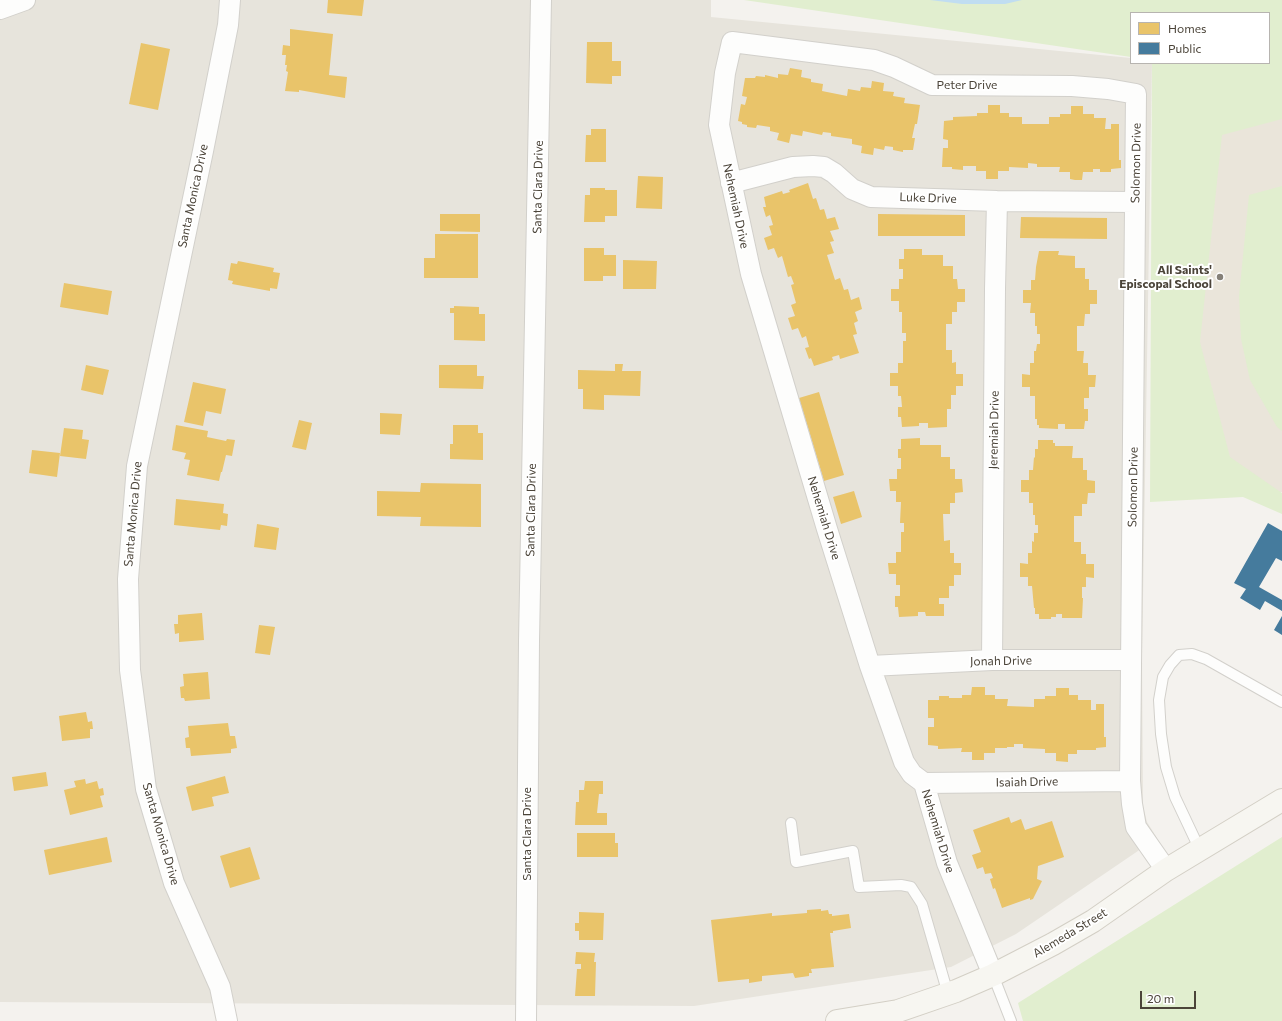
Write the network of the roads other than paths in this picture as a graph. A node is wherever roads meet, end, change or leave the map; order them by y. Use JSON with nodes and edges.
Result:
{"nodes":[{"id":1,"x":25,"y":0,"type":"edge"},
{"id":2,"x":230,"y":0,"type":"edge"},
{"id":3,"x":541,"y":0,"type":"edge"},
{"id":4,"x":0,"y":9,"type":"edge"},
{"id":5,"x":732,"y":42,"type":"joint"},
{"id":6,"x":1136,"y":94,"type":"joint"},
{"id":7,"x":731,"y":183,"type":"junction"},
{"id":8,"x":997,"y":201,"type":"junction"},
{"id":9,"x":1135,"y":202,"type":"junction"},
{"id":10,"x":992,"y":660,"type":"junction"},
{"id":11,"x":1131,"y":660,"type":"junction"},
{"id":12,"x":870,"y":666,"type":"junction"},
{"id":13,"x":1282,"y":702,"type":"edge"},
{"id":14,"x":1130,"y":781,"type":"junction"},
{"id":15,"x":924,"y":783,"type":"junction"},
{"id":16,"x":1282,"y":800,"type":"edge"},
{"id":17,"x":791,"y":823,"type":"dead end"},
{"id":18,"x":1200,"y":850,"type":"junction"},
{"id":19,"x":1166,"y":870,"type":"junction"},
{"id":20,"x":993,"y":975,"type":"junction"},
{"id":21,"x":948,"y":994,"type":"junction"},
{"id":22,"x":227,"y":1021,"type":"edge"},
{"id":23,"x":526,"y":1021,"type":"edge"},
{"id":24,"x":837,"y":1021,"type":"edge"},
{"id":25,"x":1011,"y":1021,"type":"edge"}],
"edges":[{"from":1,"to":4,"type":"street"},
{"from":2,"to":22,"type":"street","name":"Santa Monica Drive"},
{"from":3,"to":23,"type":"street","name":"Santa Clara Drive"},
{"from":5,"to":6,"type":"street","name":"Peter Drive"},
{"from":5,"to":7,"type":"street","name":"Nehemiah Drive"},
{"from":6,"to":9,"type":"street","name":"Solomon Drive"},
{"from":7,"to":8,"type":"street","name":"Luke Drive"},
{"from":7,"to":12,"type":"street","name":"Nehemiah Drive"},
{"from":8,"to":9,"type":"street","name":"Luke Drive"},
{"from":8,"to":10,"type":"street","name":"Jeremiah Drive"},
{"from":9,"to":11,"type":"street","name":"Solomon Drive"},
{"from":10,"to":11,"type":"street","name":"Jonah Drive"},
{"from":10,"to":12,"type":"street","name":"Jonah Drive"},
{"from":11,"to":14,"type":"street","name":"Solomon Drive"},
{"from":12,"to":15,"type":"street","name":"Nehemiah Drive"},
{"from":13,"to":18,"type":"lane"},
{"from":14,"to":15,"type":"street","name":"Isaiah Drive"},
{"from":14,"to":19,"type":"street","name":"Solomon Drive"},
{"from":15,"to":20,"type":"street","name":"Nehemiah Drive"},
{"from":16,"to":18,"type":"street","name":"Alemeda Street"},
{"from":17,"to":21,"type":"lane"},
{"from":18,"to":19,"type":"street","name":"Alemeda Street"},
{"from":19,"to":20,"type":"street","name":"Alemeda Street"},
{"from":20,"to":21,"type":"street","name":"Alemeda Street"},
{"from":20,"to":25,"type":"lane"},
{"from":21,"to":24,"type":"street","name":"Alemeda Street"}]}
